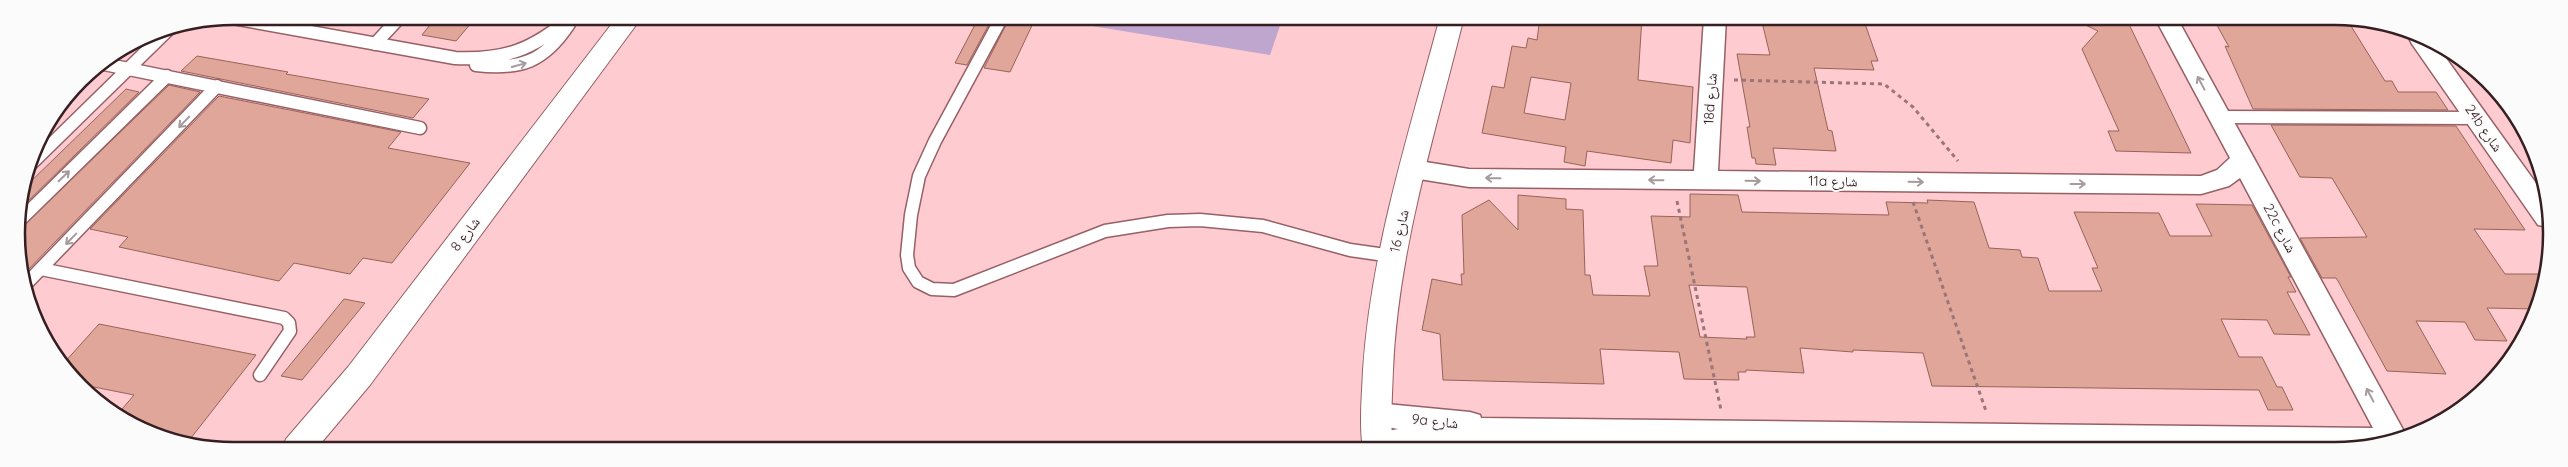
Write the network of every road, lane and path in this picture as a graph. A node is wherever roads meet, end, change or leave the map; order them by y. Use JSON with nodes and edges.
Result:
{"nodes":[{"id":1,"x":267,"y":25,"type":"edge"},
{"id":2,"x":392,"y":25,"type":"edge"},
{"id":3,"x":566,"y":25,"type":"edge"},
{"id":4,"x":624,"y":25,"type":"edge"},
{"id":5,"x":998,"y":25,"type":"edge"},
{"id":6,"x":1450,"y":25,"type":"edge"},
{"id":7,"x":1715,"y":25,"type":"edge"},
{"id":8,"x":2170,"y":25,"type":"edge"},
{"id":9,"x":158,"y":39,"type":"edge"},
{"id":10,"x":375,"y":44,"type":"junction"},
{"id":11,"x":2426,"y":47,"type":"edge"},
{"id":12,"x":111,"y":65,"type":"edge"},
{"id":13,"x":128,"y":68,"type":"junction"},
{"id":14,"x":167,"y":76,"type":"junction"},
{"id":15,"x":1711,"y":80,"type":"junction"},
{"id":16,"x":217,"y":86,"type":"junction"},
{"id":17,"x":2220,"y":117,"type":"junction"},
{"id":18,"x":2477,"y":118,"type":"junction"},
{"id":19,"x":420,"y":128,"type":"dead end"},
{"id":20,"x":42,"y":153,"type":"edge"},
{"id":21,"x":2242,"y":158,"type":"junction"},
{"id":22,"x":1414,"y":169,"type":"junction"},
{"id":23,"x":1673,"y":180,"type":"junction"},
{"id":24,"x":1705,"y":180,"type":"junction"},
{"id":25,"x":1905,"y":182,"type":"junction"},
{"id":26,"x":1977,"y":183,"type":"junction"},
{"id":27,"x":2542,"y":210,"type":"edge"},
{"id":28,"x":26,"y":214,"type":"edge"},
{"id":29,"x":1392,"y":256,"type":"junction"},
{"id":30,"x":41,"y":269,"type":"junction"},
{"id":31,"x":30,"y":280,"type":"edge"},
{"id":32,"x":260,"y":375,"type":"dead end"},
{"id":33,"x":1726,"y":433,"type":"junction"},
{"id":34,"x":2391,"y":434,"type":"edge"},
{"id":35,"x":1377,"y":436,"type":"edge"},
{"id":36,"x":1996,"y":438,"type":"junction"},
{"id":37,"x":2360,"y":440,"type":"edge"},
{"id":38,"x":303,"y":442,"type":"edge"},
{"id":39,"x":1799,"y":442,"type":"edge"},
{"id":40,"x":2028,"y":442,"type":"edge"},
{"id":41,"x":2216,"y":442,"type":"edge"}],
"edges":[{"from":1,"to":10,"type":"lane"},
{"from":2,"to":10,"type":"lane"},
{"from":3,"to":10,"type":"lane"},
{"from":4,"to":38,"type":"street","name":"شارع 8"},
{"from":5,"to":29,"type":"lane"},
{"from":6,"to":22,"type":"street","name":"شارع 16"},
{"from":7,"to":15,"type":"street","name":"18d شارع"},
{"from":17,"to":8,"type":"street","name":"22c شارع","one_way":true},
{"from":9,"to":13,"type":"lane"},
{"from":11,"to":18,"type":"street","name":"24b شارع"},
{"from":12,"to":13,"type":"lane"},
{"from":13,"to":14,"type":"lane"},
{"from":13,"to":20,"type":"lane"},
{"from":14,"to":16,"type":"lane"},
{"from":28,"to":14,"type":"lane","one_way":true},
{"from":15,"to":24,"type":"street","name":"18d شارع"},
{"from":15,"to":26,"type":"path"},
{"from":16,"to":19,"type":"lane"},
{"from":16,"to":30,"type":"lane","one_way":true},
{"from":17,"to":18,"type":"lane"},
{"from":17,"to":21,"type":"street","name":"22c شارع"},
{"from":18,"to":27,"type":"street","name":"24b شارع"},
{"from":26,"to":21,"type":"street","name":"11a شارع","one_way":true},
{"from":34,"to":21,"type":"street","name":"22c شارع","one_way":true},
{"from":23,"to":22,"type":"street","name":"11a شارع","one_way":true},
{"from":22,"to":29,"type":"street","name":"شارع 16"},
{"from":23,"to":24,"type":"street","name":"11a شارع"},
{"from":23,"to":33,"type":"path"},
{"from":24,"to":25,"type":"street","name":"11a شارع","one_way":true},
{"from":25,"to":26,"type":"street","name":"11a شارع","one_way":true},
{"from":25,"to":36,"type":"path"},
{"from":29,"to":35,"type":"street","name":"شارع 16"},
{"from":30,"to":31,"type":"lane"},
{"from":30,"to":32,"type":"lane"},
{"from":33,"to":35,"type":"street","name":"9a شارع"},
{"from":33,"to":39,"type":"street","name":"9a شارع"},
{"from":36,"to":39,"type":"street","name":"9a شارع"},
{"from":36,"to":40,"type":"street","name":"9a شارع"},
{"from":37,"to":41,"type":"street","name":"9a شارع"}]}
